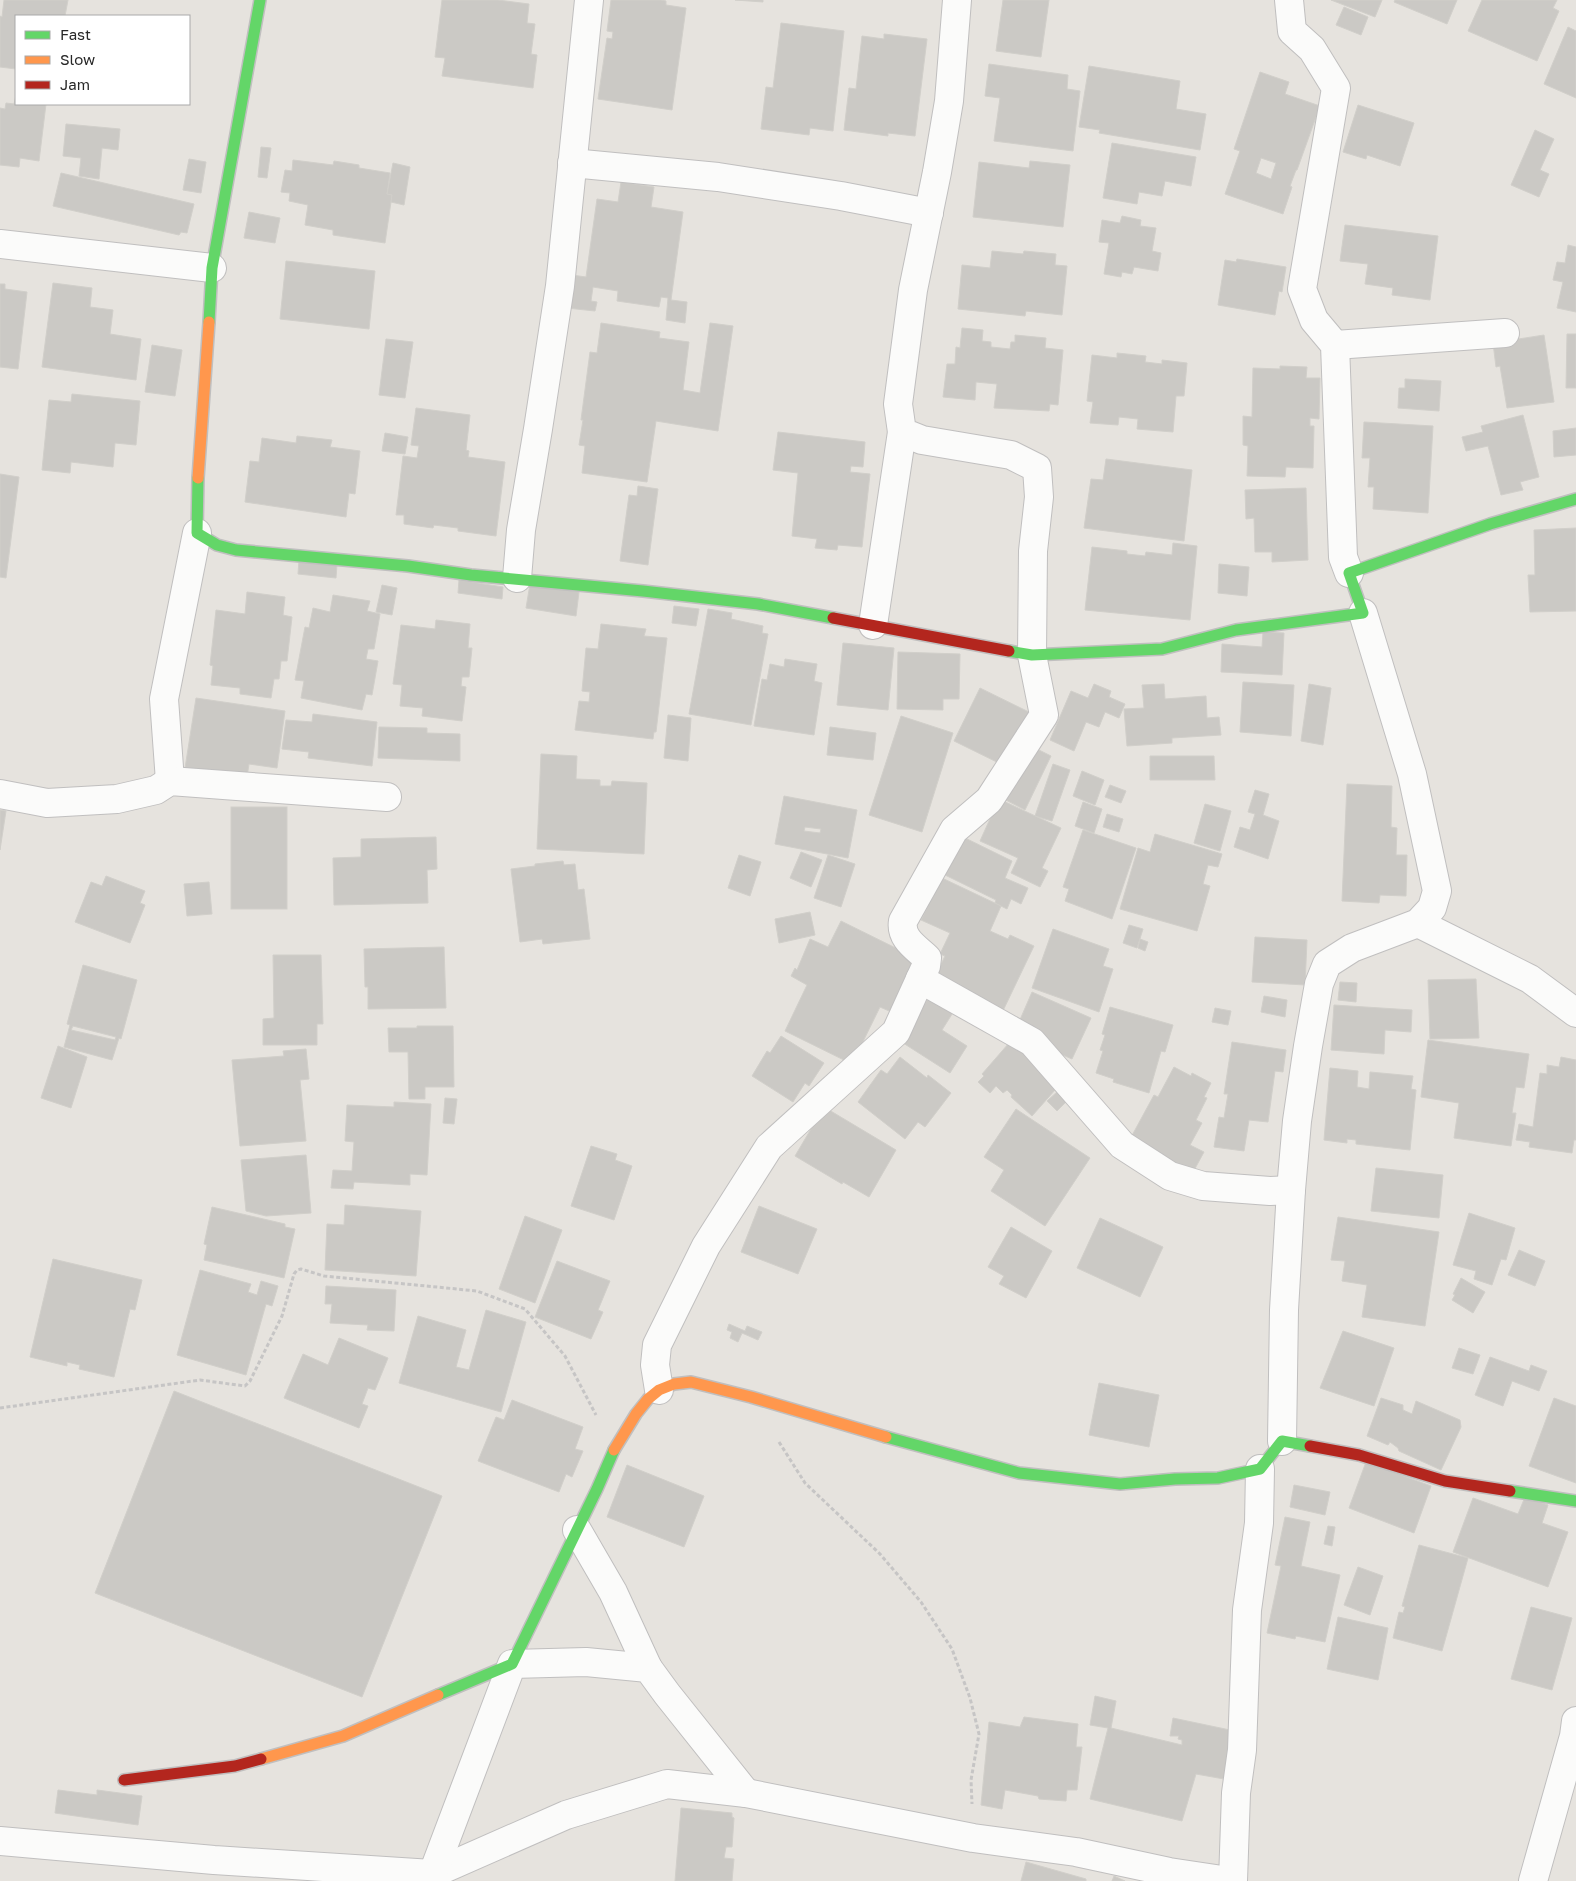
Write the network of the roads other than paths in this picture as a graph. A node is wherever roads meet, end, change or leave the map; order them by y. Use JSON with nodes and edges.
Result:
{"nodes":[{"id":1,"x":260,"y":0,"type":"edge"},
{"id":2,"x":589,"y":0,"type":"edge"},
{"id":3,"x":957,"y":0,"type":"edge"},
{"id":4,"x":1289,"y":0,"type":"edge"},
{"id":5,"x":572,"y":163,"type":"junction"},
{"id":6,"x":929,"y":213,"type":"junction"},
{"id":7,"x":0,"y":244,"type":"edge"},
{"id":8,"x":212,"y":268,"type":"junction"},
{"id":9,"x":1505,"y":333,"type":"dead end"},
{"id":10,"x":1335,"y":345,"type":"junction"},
{"id":11,"x":902,"y":432,"type":"junction"},
{"id":12,"x":1576,"y":499,"type":"edge"},
{"id":13,"x":197,"y":534,"type":"junction"},
{"id":14,"x":1349,"y":573,"type":"junction"},
{"id":15,"x":517,"y":578,"type":"junction"},
{"id":16,"x":1363,"y":613,"type":"junction"},
{"id":17,"x":873,"y":625,"type":"junction"},
{"id":18,"x":1032,"y":655,"type":"junction"},
{"id":19,"x":170,"y":781,"type":"junction"},
{"id":20,"x":0,"y":794,"type":"edge"},
{"id":21,"x":387,"y":797,"type":"dead end"},
{"id":22,"x":1418,"y":923,"type":"junction"},
{"id":23,"x":920,"y":979,"type":"junction"},
{"id":24,"x":1576,"y":1013,"type":"edge"},
{"id":25,"x":1291,"y":1190,"type":"junction"},
{"id":26,"x":659,"y":1390,"type":"junction"},
{"id":27,"x":1282,"y":1441,"type":"junction"},
{"id":28,"x":1260,"y":1469,"type":"junction"},
{"id":29,"x":1576,"y":1501,"type":"edge"},
{"id":30,"x":577,"y":1530,"type":"junction"},
{"id":31,"x":512,"y":1664,"type":"junction"},
{"id":32,"x":648,"y":1668,"type":"junction"},
{"id":33,"x":1576,"y":1721,"type":"edge"},
{"id":34,"x":124,"y":1780,"type":"dead end"},
{"id":35,"x":746,"y":1793,"type":"junction"},
{"id":36,"x":0,"y":1841,"type":"edge"},
{"id":37,"x":432,"y":1877,"type":"edge"},
{"id":38,"x":1231,"y":1881,"type":"edge"},
{"id":39,"x":1533,"y":1881,"type":"edge"}],
"edges":[{"from":1,"to":8,"type":"street"},
{"from":2,"to":5,"type":"street"},
{"from":3,"to":6,"type":"street"},
{"from":4,"to":10,"type":"street"},
{"from":5,"to":6,"type":"street"},
{"from":5,"to":15,"type":"street"},
{"from":6,"to":11,"type":"street"},
{"from":7,"to":8,"type":"street"},
{"from":8,"to":13,"type":"street"},
{"from":9,"to":10,"type":"street"},
{"from":10,"to":14,"type":"street"},
{"from":11,"to":17,"type":"street"},
{"from":11,"to":18,"type":"street"},
{"from":12,"to":14,"type":"street"},
{"from":13,"to":15,"type":"street"},
{"from":13,"to":19,"type":"street"},
{"from":14,"to":16,"type":"street"},
{"from":15,"to":17,"type":"street"},
{"from":16,"to":18,"type":"street"},
{"from":16,"to":22,"type":"street"},
{"from":17,"to":18,"type":"street"},
{"from":18,"to":23,"type":"street"},
{"from":19,"to":20,"type":"street"},
{"from":19,"to":21,"type":"street"},
{"from":22,"to":24,"type":"street"},
{"from":22,"to":25,"type":"street"},
{"from":23,"to":25,"type":"street"},
{"from":23,"to":26,"type":"street"},
{"from":25,"to":27,"type":"street"},
{"from":26,"to":28,"type":"street"},
{"from":26,"to":30,"type":"street"},
{"from":27,"to":28,"type":"street"},
{"from":27,"to":29,"type":"street"},
{"from":28,"to":38,"type":"street"},
{"from":30,"to":31,"type":"street"},
{"from":30,"to":32,"type":"street"},
{"from":31,"to":32,"type":"street"},
{"from":31,"to":34,"type":"street"},
{"from":31,"to":37,"type":"street"},
{"from":32,"to":35,"type":"street"},
{"from":33,"to":39,"type":"street"},
{"from":35,"to":37,"type":"street"},
{"from":35,"to":38,"type":"street"},
{"from":36,"to":37,"type":"street"}]}
